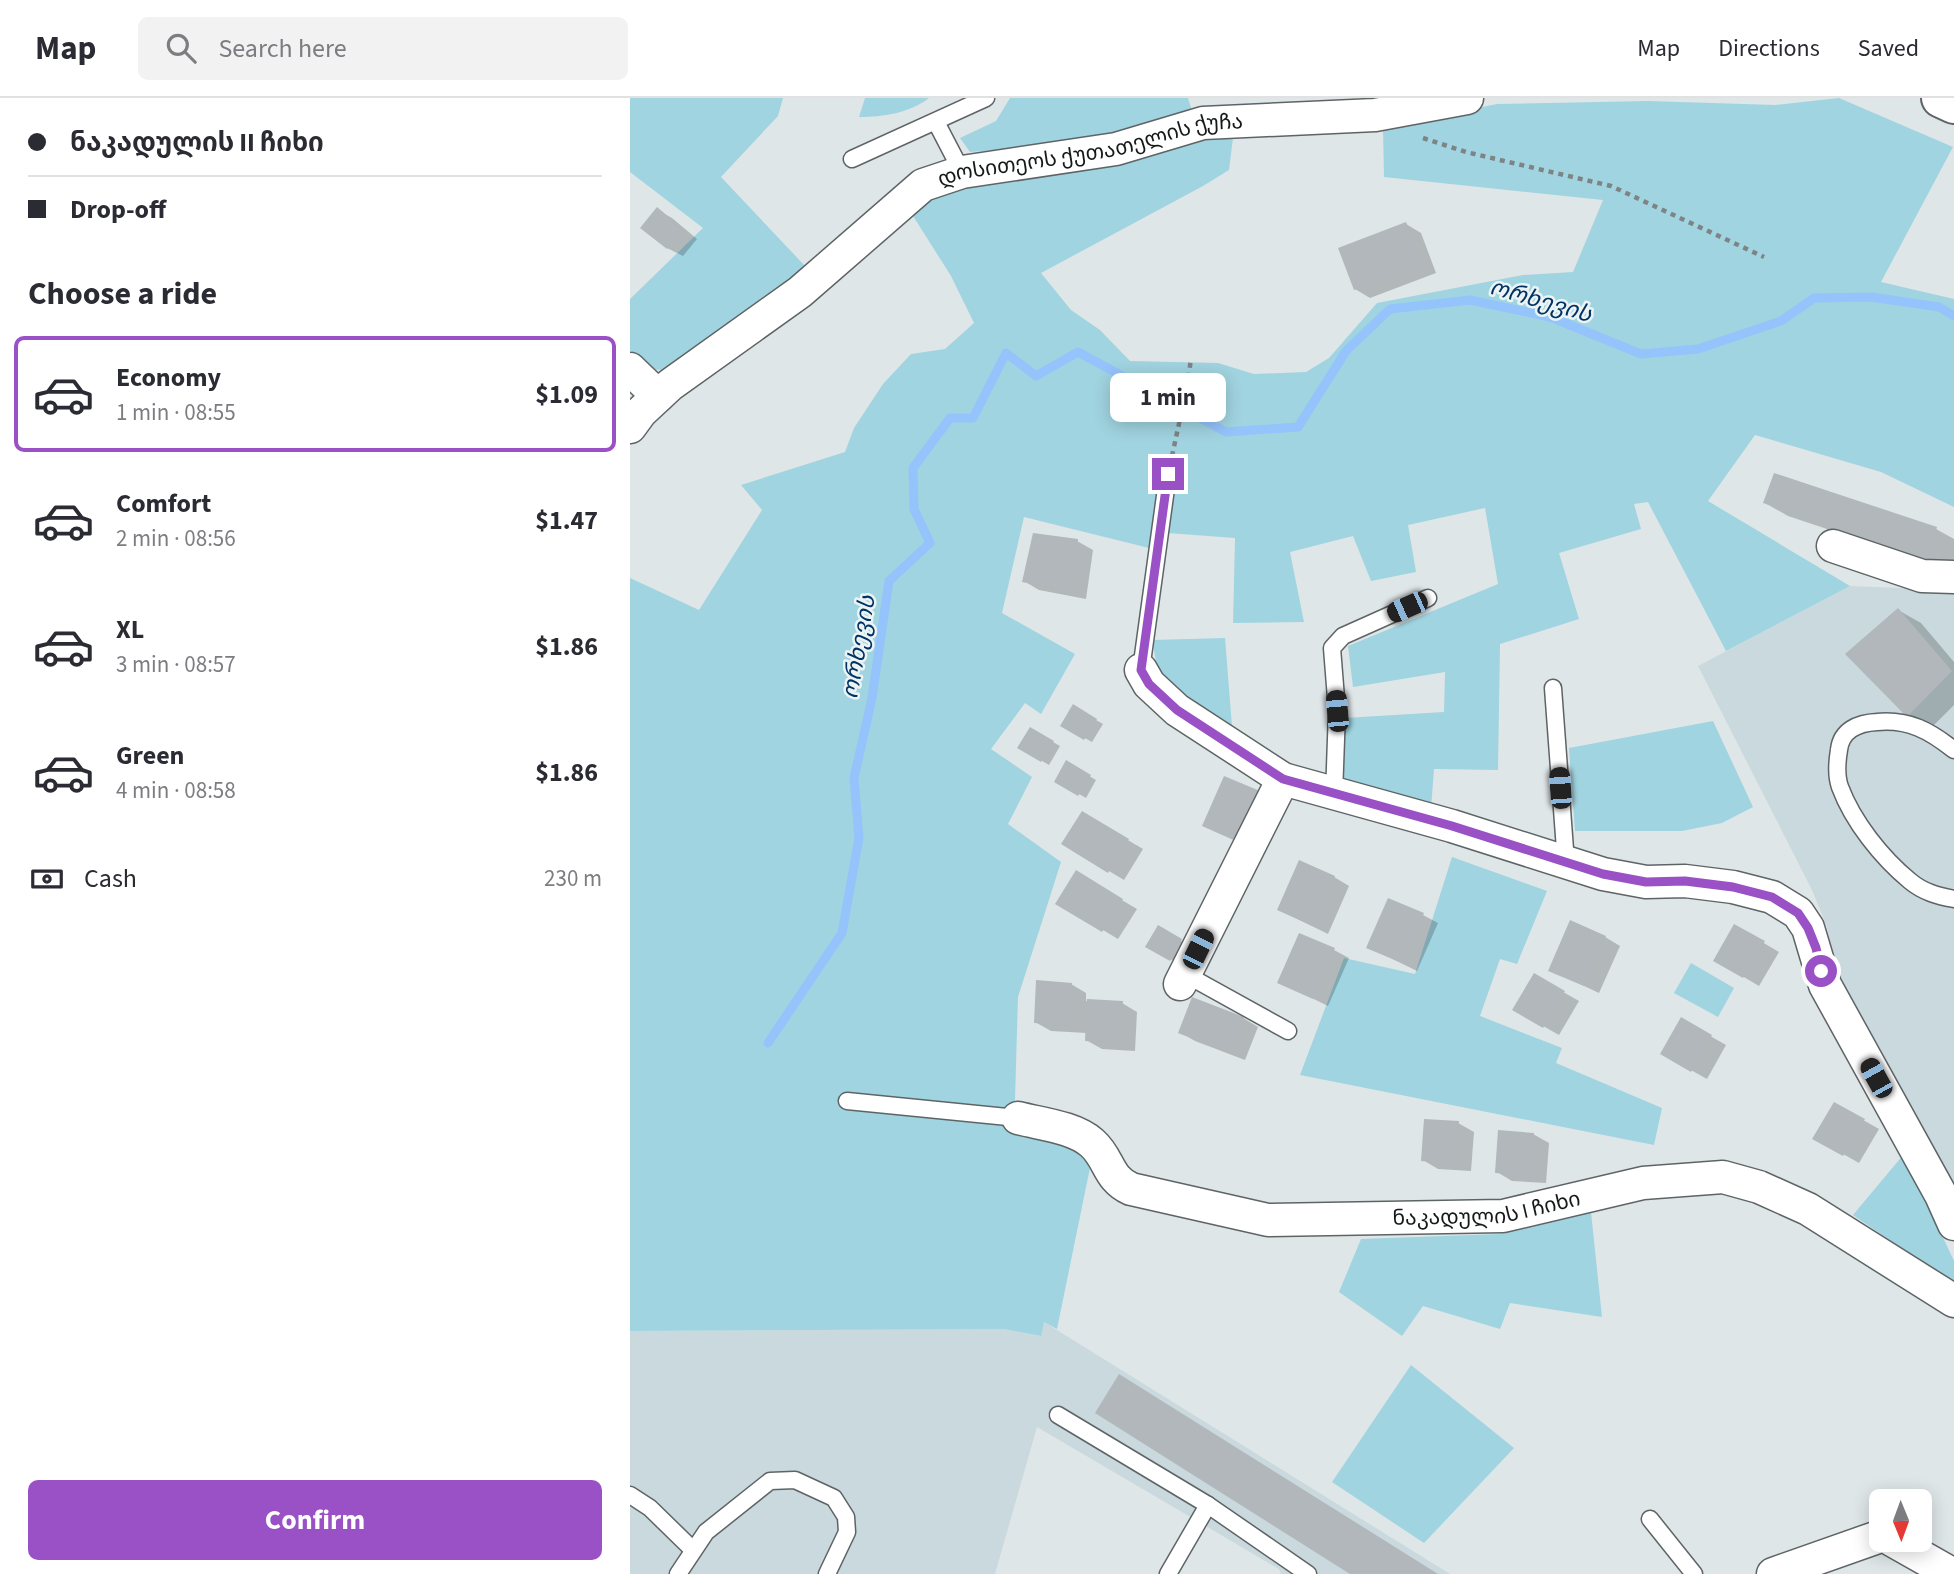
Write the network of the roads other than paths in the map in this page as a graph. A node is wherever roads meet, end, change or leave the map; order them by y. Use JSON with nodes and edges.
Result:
{"nodes":[{"id":1,"x":986,"y":98,"type":"edge"},
{"id":2,"x":1467,"y":98,"type":"edge"},
{"id":3,"x":1941,"y":98,"type":"edge"},
{"id":4,"x":1954,"y":104,"type":"edge"},
{"id":5,"x":936,"y":122,"type":"junction"},
{"id":6,"x":852,"y":159,"type":"dead end"},
{"id":7,"x":962,"y":172,"type":"junction"},
{"id":8,"x":630,"y":369,"type":"edge"},
{"id":9,"x":658,"y":396,"type":"junction"},
{"id":10,"x":630,"y":427,"type":"edge"},
{"id":11,"x":1168,"y":474,"type":"dead end"},
{"id":12,"x":1833,"y":546,"type":"dead end"},
{"id":13,"x":1954,"y":577,"type":"edge"},
{"id":14,"x":1428,"y":598,"type":"dead end"},
{"id":15,"x":1141,"y":670,"type":"joint"},
{"id":16,"x":1553,"y":688,"type":"dead end"},
{"id":17,"x":1954,"y":750,"type":"edge"},
{"id":18,"x":1283,"y":779,"type":"junction"},
{"id":19,"x":1335,"y":795,"type":"junction"},
{"id":20,"x":1566,"y":863,"type":"junction"},
{"id":21,"x":1954,"y":899,"type":"edge"},
{"id":22,"x":1183,"y":979,"type":"joint"},
{"id":23,"x":1288,"y":1031,"type":"dead end"},
{"id":24,"x":847,"y":1101,"type":"dead end"},
{"id":25,"x":1018,"y":1118,"type":"joint"},
{"id":26,"x":1954,"y":1224,"type":"edge"},
{"id":27,"x":1954,"y":1301,"type":"edge"},
{"id":28,"x":1058,"y":1415,"type":"dead end"},
{"id":29,"x":630,"y":1495,"type":"edge"},
{"id":30,"x":1208,"y":1505,"type":"junction"},
{"id":31,"x":1650,"y":1519,"type":"dead end"},
{"id":32,"x":1869,"y":1540,"type":"edge"},
{"id":33,"x":693,"y":1550,"type":"junction"},
{"id":34,"x":1913,"y":1552,"type":"edge"},
{"id":35,"x":678,"y":1574,"type":"edge"},
{"id":36,"x":827,"y":1574,"type":"edge"},
{"id":37,"x":1168,"y":1574,"type":"edge"},
{"id":38,"x":1308,"y":1574,"type":"edge"},
{"id":39,"x":1694,"y":1574,"type":"edge"},
{"id":40,"x":1773,"y":1574,"type":"edge"},
{"id":41,"x":1952,"y":1574,"type":"edge"}],
"edges":[{"from":1,"to":5,"type":"lane"},
{"from":2,"to":7,"type":"street","name":"დოსითეოს ქუთათელის ქუჩა"},
{"from":3,"to":4,"type":"street"},
{"from":5,"to":6,"type":"lane"},
{"from":5,"to":7,"type":"lane"},
{"from":7,"to":9,"type":"street","name":"დოსითეოს ქუთათელის ქუჩა"},
{"from":8,"to":9,"type":"street"},
{"from":9,"to":10,"type":"street","name":"დოსითეოს ქუთათელის ქუჩა"},
{"from":11,"to":15,"type":"lane"},
{"from":12,"to":13,"type":"street"},
{"from":14,"to":19,"type":"lane"},
{"from":15,"to":18,"type":"street"},
{"from":16,"to":20,"type":"lane"},
{"from":17,"to":21,"type":"lane"},
{"from":18,"to":19,"type":"street"},
{"from":18,"to":22,"type":"street"},
{"from":19,"to":20,"type":"street"},
{"from":20,"to":26,"type":"street"},
{"from":22,"to":23,"type":"lane"},
{"from":24,"to":25,"type":"lane"},
{"from":25,"to":27,"type":"street","name":"ნაკადულის I ჩიხი"},
{"from":28,"to":30,"type":"lane"},
{"from":29,"to":33,"type":"lane"},
{"from":30,"to":37,"type":"lane"},
{"from":30,"to":38,"type":"lane"},
{"from":31,"to":39,"type":"lane"},
{"from":32,"to":40,"type":"street"},
{"from":33,"to":35,"type":"lane"},
{"from":33,"to":36,"type":"lane"},
{"from":34,"to":41,"type":"street"}]}
